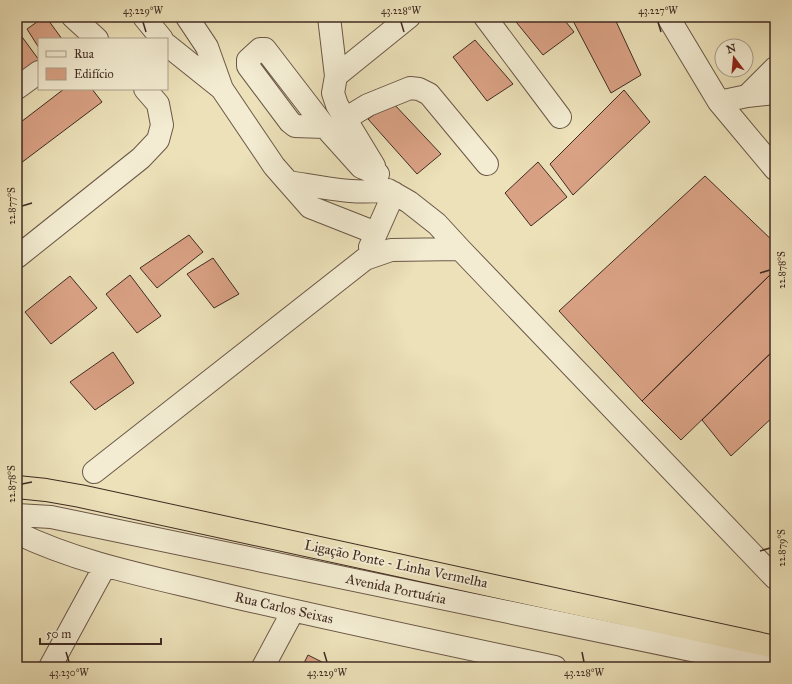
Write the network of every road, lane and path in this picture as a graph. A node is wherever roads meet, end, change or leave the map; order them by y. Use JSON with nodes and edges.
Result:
{"nodes":[{"id":1,"x":73,"y":17,"type":"edge"},
{"id":2,"x":144,"y":17,"type":"edge"},
{"id":3,"x":187,"y":17,"type":"edge"},
{"id":4,"x":329,"y":17,"type":"edge"},
{"id":5,"x":409,"y":17,"type":"edge"},
{"id":6,"x":485,"y":17,"type":"edge"},
{"id":7,"x":668,"y":17,"type":"edge"},
{"id":8,"x":91,"y":37,"type":"edge"},
{"id":9,"x":161,"y":38,"type":"edge"},
{"id":10,"x":168,"y":46,"type":"edge"},
{"id":11,"x":775,"y":68,"type":"edge"},
{"id":12,"x":38,"y":73,"type":"edge"},
{"id":13,"x":336,"y":76,"type":"junction"},
{"id":14,"x":17,"y":88,"type":"edge"},
{"id":15,"x":222,"y":89,"type":"junction"},
{"id":16,"x":147,"y":90,"type":"edge"},
{"id":17,"x":775,"y":92,"type":"edge"},
{"id":18,"x":747,"y":96,"type":"junction"},
{"id":19,"x":719,"y":102,"type":"junction"},
{"id":20,"x":560,"y":117,"type":"dead end"},
{"id":21,"x":345,"y":119,"type":"junction"},
{"id":22,"x":325,"y":127,"type":"dead end"},
{"id":23,"x":487,"y":164,"type":"dead end"},
{"id":24,"x":773,"y":165,"type":"edge"},
{"id":25,"x":288,"y":182,"type":"junction"},
{"id":26,"x":387,"y":186,"type":"junction"},
{"id":27,"x":376,"y":233,"type":"junction"},
{"id":28,"x":460,"y":249,"type":"junction"},
{"id":29,"x":17,"y":257,"type":"edge"},
{"id":30,"x":365,"y":259,"type":"junction"},
{"id":31,"x":94,"y":472,"type":"dead end"},
{"id":32,"x":17,"y":487,"type":"edge"},
{"id":33,"x":17,"y":515,"type":"edge"},
{"id":34,"x":22,"y":542,"type":"edge"},
{"id":35,"x":105,"y":566,"type":"junction"},
{"id":36,"x":775,"y":578,"type":"edge"},
{"id":37,"x":293,"y":611,"type":"junction"},
{"id":38,"x":775,"y":647,"type":"edge"},
{"id":39,"x":482,"y":659,"type":"edge"},
{"id":40,"x":50,"y":667,"type":"edge"},
{"id":41,"x":263,"y":667,"type":"edge"},
{"id":42,"x":555,"y":667,"type":"edge"},
{"id":43,"x":773,"y":667,"type":"edge"}],
"edges":[{"from":1,"to":8,"type":"street"},
{"from":2,"to":9,"type":"street"},
{"from":3,"to":15,"type":"street"},
{"from":4,"to":13,"type":"street"},
{"from":5,"to":13,"type":"street"},
{"from":6,"to":20,"type":"street"},
{"from":7,"to":19,"type":"street"},
{"from":10,"to":15,"type":"street"},
{"from":11,"to":18,"type":"street"},
{"from":12,"to":14,"type":"street"},
{"from":13,"to":21,"type":"street"},
{"from":15,"to":25,"type":"street"},
{"from":16,"to":29,"type":"street"},
{"from":17,"to":18,"type":"street"},
{"from":18,"to":19,"type":"street"},
{"from":19,"to":24,"type":"street"},
{"from":21,"to":23,"type":"street"},
{"from":21,"to":26,"type":"street"},
{"from":22,"to":26,"type":"street"},
{"from":25,"to":26,"type":"street"},
{"from":25,"to":27,"type":"street"},
{"from":26,"to":27,"type":"street"},
{"from":26,"to":28,"type":"street"},
{"from":27,"to":30,"type":"street"},
{"from":28,"to":30,"type":"street"},
{"from":28,"to":36,"type":"street"},
{"from":30,"to":31,"type":"street"},
{"from":32,"to":38,"type":"highway","name":"Ligação Ponte - Linha Vermelha"},
{"from":33,"to":43,"type":"street","name":"Avenida Portuária"},
{"from":34,"to":35,"type":"street","name":"Rua Carlos Seixas"},
{"from":35,"to":37,"type":"street","name":"Rua Carlos Seixas"},
{"from":35,"to":40,"type":"street"},
{"from":37,"to":39,"type":"street","name":"Rua Carlos Seixas"},
{"from":37,"to":41,"type":"street"},
{"from":39,"to":42,"type":"street","name":"Rua Carlos Seixas"}]}
